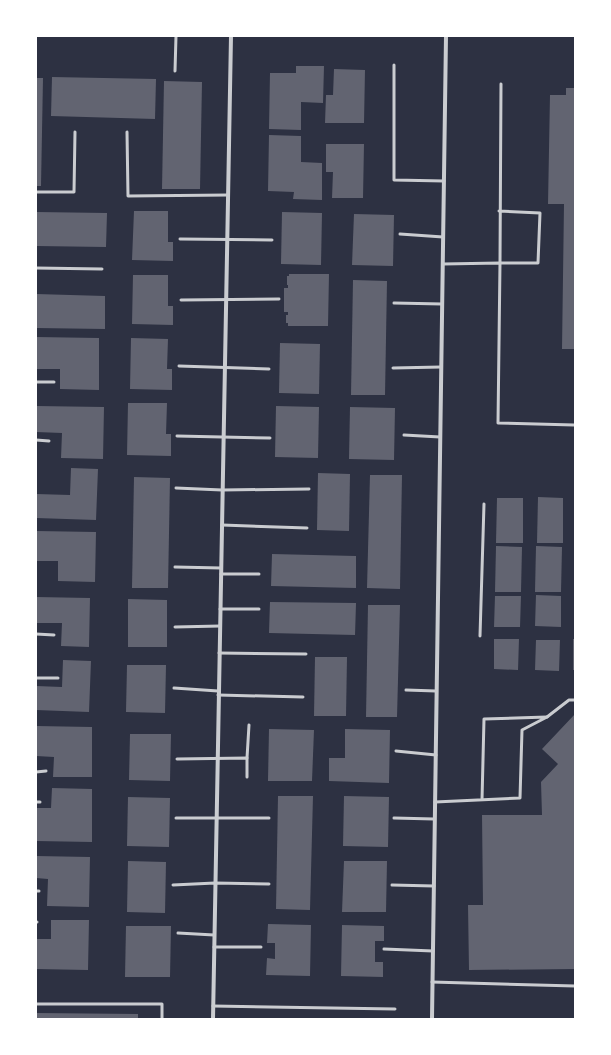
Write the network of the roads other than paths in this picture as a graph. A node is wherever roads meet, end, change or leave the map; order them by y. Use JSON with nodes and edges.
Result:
{"nodes":[{"id":1,"x":176,"y":36,"type":"edge"},
{"id":2,"x":230,"y":36,"type":"edge"},
{"id":3,"x":446,"y":36,"type":"edge"},
{"id":4,"x":394,"y":65,"type":"dead end"},
{"id":5,"x":175,"y":71,"type":"dead end"},
{"id":6,"x":500,"y":84,"type":"dead end"},
{"id":7,"x":75,"y":132,"type":"dead end"},
{"id":8,"x":127,"y":132,"type":"dead end"},
{"id":9,"x":444,"y":181,"type":"junction"},
{"id":10,"x":36,"y":192,"type":"edge"},
{"id":11,"x":228,"y":196,"type":"junction"},
{"id":12,"x":499,"y":211,"type":"junction"},
{"id":13,"x":400,"y":234,"type":"dead end"},
{"id":14,"x":443,"y":238,"type":"junction"},
{"id":15,"x":180,"y":239,"type":"dead end"},
{"id":16,"x":227,"y":240,"type":"junction"},
{"id":17,"x":272,"y":240,"type":"dead end"},
{"id":18,"x":500,"y":262,"type":"junction"},
{"id":19,"x":443,"y":264,"type":"junction"},
{"id":20,"x":36,"y":268,"type":"edge"},
{"id":21,"x":102,"y":269,"type":"dead end"},
{"id":22,"x":279,"y":299,"type":"dead end"},
{"id":23,"x":180,"y":300,"type":"dead end"},
{"id":24,"x":226,"y":300,"type":"junction"},
{"id":25,"x":394,"y":303,"type":"dead end"},
{"id":26,"x":442,"y":304,"type":"junction"},
{"id":27,"x":179,"y":366,"type":"dead end"},
{"id":28,"x":224,"y":368,"type":"junction"},
{"id":29,"x":393,"y":368,"type":"dead end"},
{"id":30,"x":441,"y":368,"type":"junction"},
{"id":31,"x":270,"y":369,"type":"dead end"},
{"id":32,"x":36,"y":382,"type":"edge"},
{"id":33,"x":54,"y":382,"type":"dead end"},
{"id":34,"x":574,"y":425,"type":"edge"},
{"id":35,"x":404,"y":435,"type":"dead end"},
{"id":36,"x":177,"y":436,"type":"dead end"},
{"id":37,"x":223,"y":436,"type":"junction"},
{"id":38,"x":440,"y":437,"type":"junction"},
{"id":39,"x":270,"y":438,"type":"dead end"},
{"id":40,"x":36,"y":440,"type":"edge"},
{"id":41,"x":49,"y":440,"type":"dead end"},
{"id":42,"x":176,"y":488,"type":"dead end"},
{"id":43,"x":309,"y":489,"type":"dead end"},
{"id":44,"x":222,"y":490,"type":"junction"},
{"id":45,"x":484,"y":504,"type":"dead end"},
{"id":46,"x":222,"y":525,"type":"junction"},
{"id":47,"x":307,"y":528,"type":"dead end"},
{"id":48,"x":175,"y":567,"type":"dead end"},
{"id":49,"x":221,"y":568,"type":"junction"},
{"id":50,"x":221,"y":574,"type":"junction"},
{"id":51,"x":259,"y":574,"type":"dead end"},
{"id":52,"x":220,"y":609,"type":"junction"},
{"id":53,"x":259,"y":609,"type":"dead end"},
{"id":54,"x":220,"y":626,"type":"junction"},
{"id":55,"x":175,"y":627,"type":"dead end"},
{"id":56,"x":36,"y":634,"type":"edge"},
{"id":57,"x":54,"y":635,"type":"dead end"},
{"id":58,"x":480,"y":636,"type":"dead end"},
{"id":59,"x":219,"y":652,"type":"junction"},
{"id":60,"x":306,"y":654,"type":"dead end"},
{"id":61,"x":36,"y":678,"type":"edge"},
{"id":62,"x":58,"y":678,"type":"dead end"},
{"id":63,"x":174,"y":688,"type":"dead end"},
{"id":64,"x":406,"y":690,"type":"dead end"},
{"id":65,"x":436,"y":691,"type":"junction"},
{"id":66,"x":218,"y":693,"type":"junction"},
{"id":67,"x":303,"y":697,"type":"dead end"},
{"id":68,"x":575,"y":700,"type":"edge"},
{"id":69,"x":547,"y":717,"type":"junction"},
{"id":70,"x":249,"y":725,"type":"dead end"},
{"id":71,"x":396,"y":751,"type":"dead end"},
{"id":72,"x":436,"y":755,"type":"junction"},
{"id":73,"x":217,"y":758,"type":"junction"},
{"id":74,"x":247,"y":758,"type":"junction"},
{"id":75,"x":177,"y":759,"type":"dead end"},
{"id":76,"x":46,"y":771,"type":"dead end"},
{"id":77,"x":36,"y":772,"type":"edge"},
{"id":78,"x":247,"y":777,"type":"dead end"},
{"id":79,"x":482,"y":800,"type":"junction"},
{"id":80,"x":435,"y":802,"type":"junction"},
{"id":81,"x":176,"y":818,"type":"dead end"},
{"id":82,"x":216,"y":818,"type":"junction"},
{"id":83,"x":269,"y":818,"type":"dead end"},
{"id":84,"x":394,"y":818,"type":"dead end"},
{"id":85,"x":434,"y":819,"type":"junction"},
{"id":86,"x":215,"y":883,"type":"junction"},
{"id":87,"x":269,"y":884,"type":"dead end"},
{"id":88,"x":173,"y":885,"type":"dead end"},
{"id":89,"x":392,"y":885,"type":"dead end"},
{"id":90,"x":434,"y":886,"type":"junction"},
{"id":91,"x":178,"y":933,"type":"dead end"},
{"id":92,"x":214,"y":935,"type":"junction"},
{"id":93,"x":214,"y":947,"type":"junction"},
{"id":94,"x":261,"y":947,"type":"dead end"},
{"id":95,"x":384,"y":949,"type":"dead end"},
{"id":96,"x":433,"y":951,"type":"junction"},
{"id":97,"x":432,"y":982,"type":"junction"},
{"id":98,"x":575,"y":986,"type":"edge"},
{"id":99,"x":36,"y":1004,"type":"edge"},
{"id":100,"x":213,"y":1006,"type":"junction"},
{"id":101,"x":395,"y":1009,"type":"dead end"},
{"id":102,"x":162,"y":1019,"type":"edge"},
{"id":103,"x":213,"y":1019,"type":"edge"},
{"id":104,"x":432,"y":1019,"type":"edge"}],
"edges":[{"from":1,"to":5,"type":"lane"},
{"from":2,"to":11,"type":"street"},
{"from":3,"to":9,"type":"street"},
{"from":4,"to":9,"type":"lane"},
{"from":6,"to":12,"type":"lane"},
{"from":7,"to":10,"type":"lane"},
{"from":8,"to":11,"type":"lane"},
{"from":9,"to":14,"type":"street"},
{"from":11,"to":16,"type":"street"},
{"from":12,"to":18,"type":"lane"},
{"from":12,"to":18,"type":"lane"},
{"from":13,"to":14,"type":"lane"},
{"from":14,"to":19,"type":"street"},
{"from":15,"to":16,"type":"lane"},
{"from":16,"to":17,"type":"lane"},
{"from":16,"to":24,"type":"street"},
{"from":18,"to":19,"type":"lane"},
{"from":18,"to":34,"type":"lane"},
{"from":19,"to":26,"type":"street"},
{"from":20,"to":21,"type":"lane"},
{"from":22,"to":24,"type":"lane"},
{"from":23,"to":24,"type":"lane"},
{"from":24,"to":28,"type":"street"},
{"from":25,"to":26,"type":"lane"},
{"from":26,"to":30,"type":"street"},
{"from":27,"to":28,"type":"lane"},
{"from":28,"to":31,"type":"lane"},
{"from":28,"to":37,"type":"street"},
{"from":29,"to":30,"type":"lane"},
{"from":30,"to":38,"type":"street"},
{"from":32,"to":33,"type":"lane"},
{"from":35,"to":38,"type":"lane"},
{"from":36,"to":37,"type":"lane"},
{"from":37,"to":39,"type":"lane"},
{"from":37,"to":44,"type":"street"},
{"from":38,"to":65,"type":"street"},
{"from":40,"to":41,"type":"lane"},
{"from":42,"to":44,"type":"lane"},
{"from":43,"to":44,"type":"lane"},
{"from":44,"to":46,"type":"street"},
{"from":45,"to":58,"type":"lane"},
{"from":46,"to":47,"type":"lane"},
{"from":46,"to":49,"type":"street"},
{"from":48,"to":49,"type":"lane"},
{"from":49,"to":50,"type":"street"},
{"from":50,"to":51,"type":"lane"},
{"from":50,"to":52,"type":"street"},
{"from":52,"to":53,"type":"lane"},
{"from":52,"to":54,"type":"street"},
{"from":54,"to":55,"type":"lane"},
{"from":54,"to":59,"type":"street"},
{"from":56,"to":57,"type":"lane"},
{"from":59,"to":60,"type":"lane"},
{"from":59,"to":66,"type":"street"},
{"from":61,"to":62,"type":"lane"},
{"from":63,"to":66,"type":"lane"},
{"from":64,"to":65,"type":"lane"},
{"from":65,"to":72,"type":"street"},
{"from":66,"to":67,"type":"lane"},
{"from":66,"to":73,"type":"street"},
{"from":68,"to":69,"type":"lane"},
{"from":69,"to":79,"type":"lane"},
{"from":69,"to":79,"type":"lane"},
{"from":70,"to":74,"type":"lane"},
{"from":71,"to":72,"type":"lane"},
{"from":72,"to":80,"type":"street"},
{"from":73,"to":74,"type":"lane"},
{"from":73,"to":75,"type":"lane"},
{"from":73,"to":82,"type":"street"},
{"from":74,"to":78,"type":"lane"},
{"from":76,"to":77,"type":"lane"},
{"from":79,"to":80,"type":"lane"},
{"from":80,"to":85,"type":"street"},
{"from":81,"to":82,"type":"lane"},
{"from":82,"to":83,"type":"lane"},
{"from":82,"to":86,"type":"street"},
{"from":84,"to":85,"type":"lane"},
{"from":85,"to":90,"type":"street"},
{"from":86,"to":87,"type":"lane"},
{"from":86,"to":88,"type":"lane"},
{"from":86,"to":92,"type":"street"},
{"from":89,"to":90,"type":"lane"},
{"from":90,"to":96,"type":"street"},
{"from":91,"to":92,"type":"lane"},
{"from":92,"to":93,"type":"street"},
{"from":93,"to":94,"type":"lane"},
{"from":93,"to":100,"type":"street"},
{"from":95,"to":96,"type":"lane"},
{"from":96,"to":97,"type":"street"},
{"from":97,"to":98,"type":"lane"},
{"from":97,"to":104,"type":"street"},
{"from":99,"to":102,"type":"lane"},
{"from":100,"to":101,"type":"lane"},
{"from":100,"to":103,"type":"street"}]}
